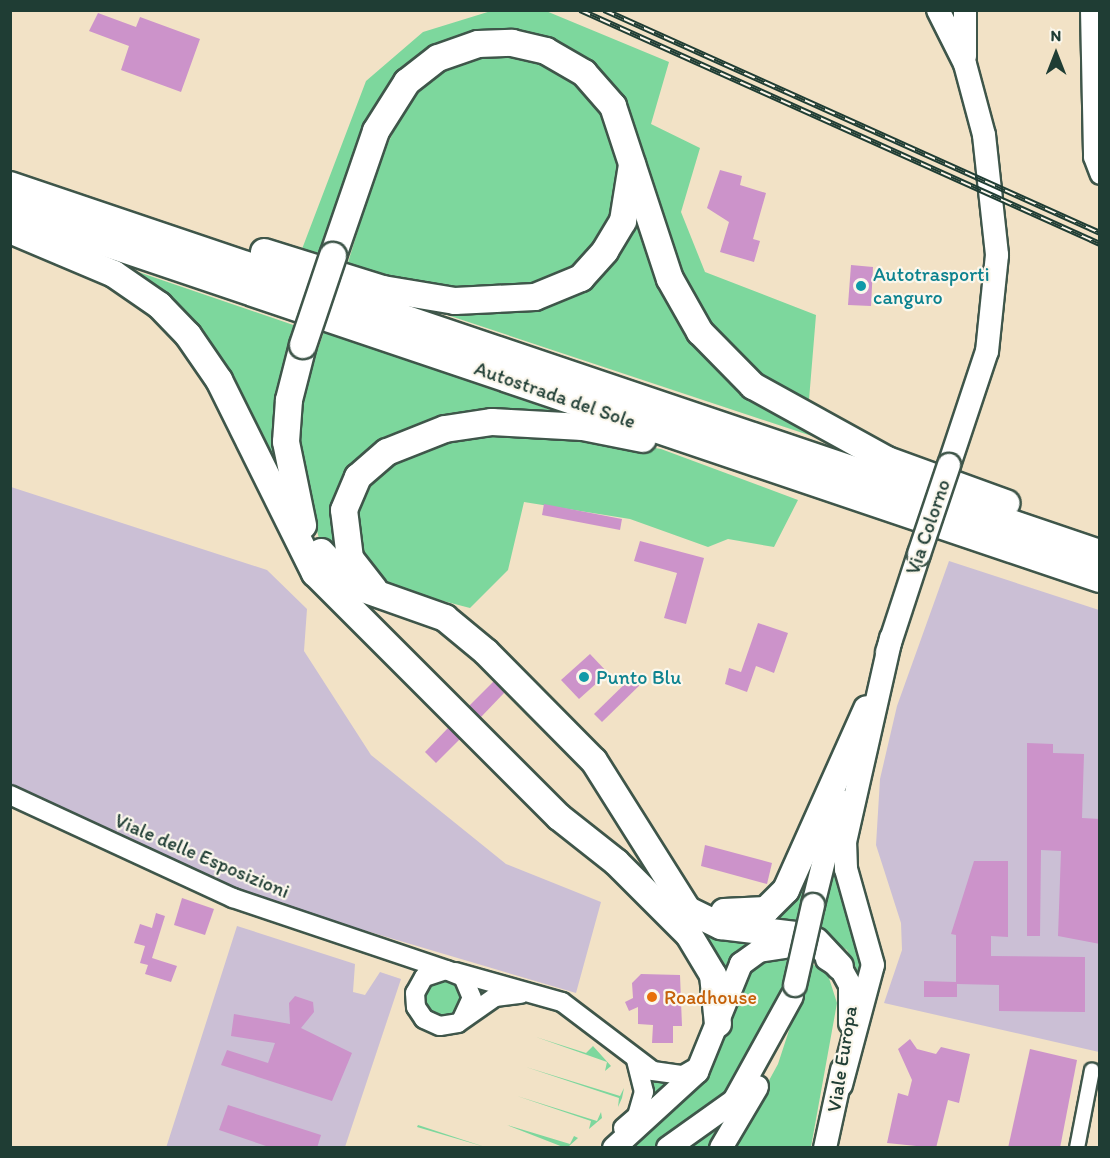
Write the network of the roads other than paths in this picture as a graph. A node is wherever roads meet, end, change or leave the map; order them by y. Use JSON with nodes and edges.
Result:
{"nodes":[{"id":1,"x":938,"y":10,"type":"edge"},
{"id":2,"x":965,"y":10,"type":"edge"},
{"id":3,"x":1090,"y":10,"type":"edge"},
{"id":4,"x":965,"y":64,"type":"junction"},
{"id":5,"x":633,"y":162,"type":"junction"},
{"id":6,"x":1100,"y":176,"type":"edge"},
{"id":7,"x":10,"y":185,"type":"edge"},
{"id":8,"x":10,"y":211,"type":"edge"},
{"id":9,"x":138,"y":228,"type":"junction"},
{"id":10,"x":10,"y":230,"type":"edge"},
{"id":11,"x":691,"y":441,"type":"junction"},
{"id":12,"x":1100,"y":537,"type":"edge"},
{"id":13,"x":309,"y":538,"type":"junction"},
{"id":14,"x":1100,"y":553,"type":"edge"},
{"id":15,"x":1100,"y":579,"type":"edge"},
{"id":16,"x":330,"y":591,"type":"junction"},
{"id":17,"x":385,"y":596,"type":"junction"},
{"id":18,"x":891,"y":638,"type":"junction"},
{"id":19,"x":867,"y":709,"type":"junction"},
{"id":20,"x":10,"y":795,"type":"edge"},
{"id":21,"x":647,"y":852,"type":"junction"},
{"id":22,"x":804,"y":943,"type":"junction"},
{"id":23,"x":381,"y":947,"type":"junction"},
{"id":24,"x":840,"y":967,"type":"joint"},
{"id":25,"x":453,"y":971,"type":"junction"},
{"id":26,"x":417,"y":989,"type":"junction"},
{"id":27,"x":794,"y":990,"type":"junction"},
{"id":28,"x":534,"y":994,"type":"junction"},
{"id":29,"x":462,"y":1019,"type":"junction"},
{"id":30,"x":718,"y":1024,"type":"junction"},
{"id":31,"x":636,"y":1060,"type":"junction"},
{"id":32,"x":702,"y":1065,"type":"junction"},
{"id":33,"x":1092,"y":1070,"type":"dead end"},
{"id":34,"x":841,"y":1086,"type":"junction"},
{"id":35,"x":827,"y":1142,"type":"edge"},
{"id":36,"x":606,"y":1148,"type":"edge"},
{"id":37,"x":614,"y":1148,"type":"edge"},
{"id":38,"x":668,"y":1148,"type":"edge"},
{"id":39,"x":721,"y":1148,"type":"edge"},
{"id":40,"x":1077,"y":1148,"type":"edge"}],
"edges":[{"from":1,"to":4,"type":"main road","name":"Via Colorno"},
{"from":2,"to":4,"type":"main road","name":"Via Colorno"},
{"from":3,"to":6,"type":"street"},
{"from":4,"to":18,"type":"main road","name":"Via Colorno","bridge":true},
{"from":5,"to":9,"type":"highway"},
{"from":5,"to":12,"type":"highway"},
{"from":5,"to":13,"type":"highway","bridge":true},
{"from":7,"to":9,"type":"highway","name":"Autostrada del Sole"},
{"from":8,"to":11,"type":"highway","name":"Autostrada del Sole"},
{"from":9,"to":14,"type":"highway","name":"Autostrada del Sole"},
{"from":10,"to":16,"type":"highway"},
{"from":11,"to":15,"type":"highway","name":"Autostrada del Sole"},
{"from":11,"to":17,"type":"highway"},
{"from":13,"to":16,"type":"highway"},
{"from":13,"to":17,"type":"highway"},
{"from":16,"to":30,"type":"highway"},
{"from":17,"to":21,"type":"highway"},
{"from":18,"to":19,"type":"main road","name":"Via Colorno"},
{"from":18,"to":34,"type":"main road"},
{"from":19,"to":21,"type":"highway"},
{"from":19,"to":27,"type":"main road","name":"Via Colorno","bridge":true},
{"from":20,"to":23,"type":"street","name":"Viale delle Esposizioni"},
{"from":21,"to":22,"type":"highway"},
{"from":22,"to":24,"type":"highway"},
{"from":22,"to":30,"type":"main road"},
{"from":23,"to":25,"type":"street","name":"Viale delle Esposizioni"},
{"from":23,"to":26,"type":"street","name":"Viale delle Esposizioni"},
{"from":24,"to":34,"type":"main road","name":"Viale Europa"},
{"from":25,"to":26,"type":"street"},
{"from":25,"to":28,"type":"street","name":"Viale delle Esposizioni"},
{"from":25,"to":29,"type":"street"},
{"from":26,"to":29,"type":"street","name":"Viale delle Esposizioni"},
{"from":27,"to":38,"type":"main road"},
{"from":27,"to":39,"type":"main road"},
{"from":28,"to":29,"type":"street","name":"Viale delle Esposizioni"},
{"from":28,"to":31,"type":"street","name":"Viale delle Esposizioni"},
{"from":30,"to":32,"type":"main road"},
{"from":31,"to":32,"type":"street","name":"Viale delle Esposizioni"},
{"from":31,"to":36,"type":"street"},
{"from":32,"to":37,"type":"main road"},
{"from":33,"to":40,"type":"street"},
{"from":34,"to":35,"type":"main road","name":"Viale Europa"}]}
